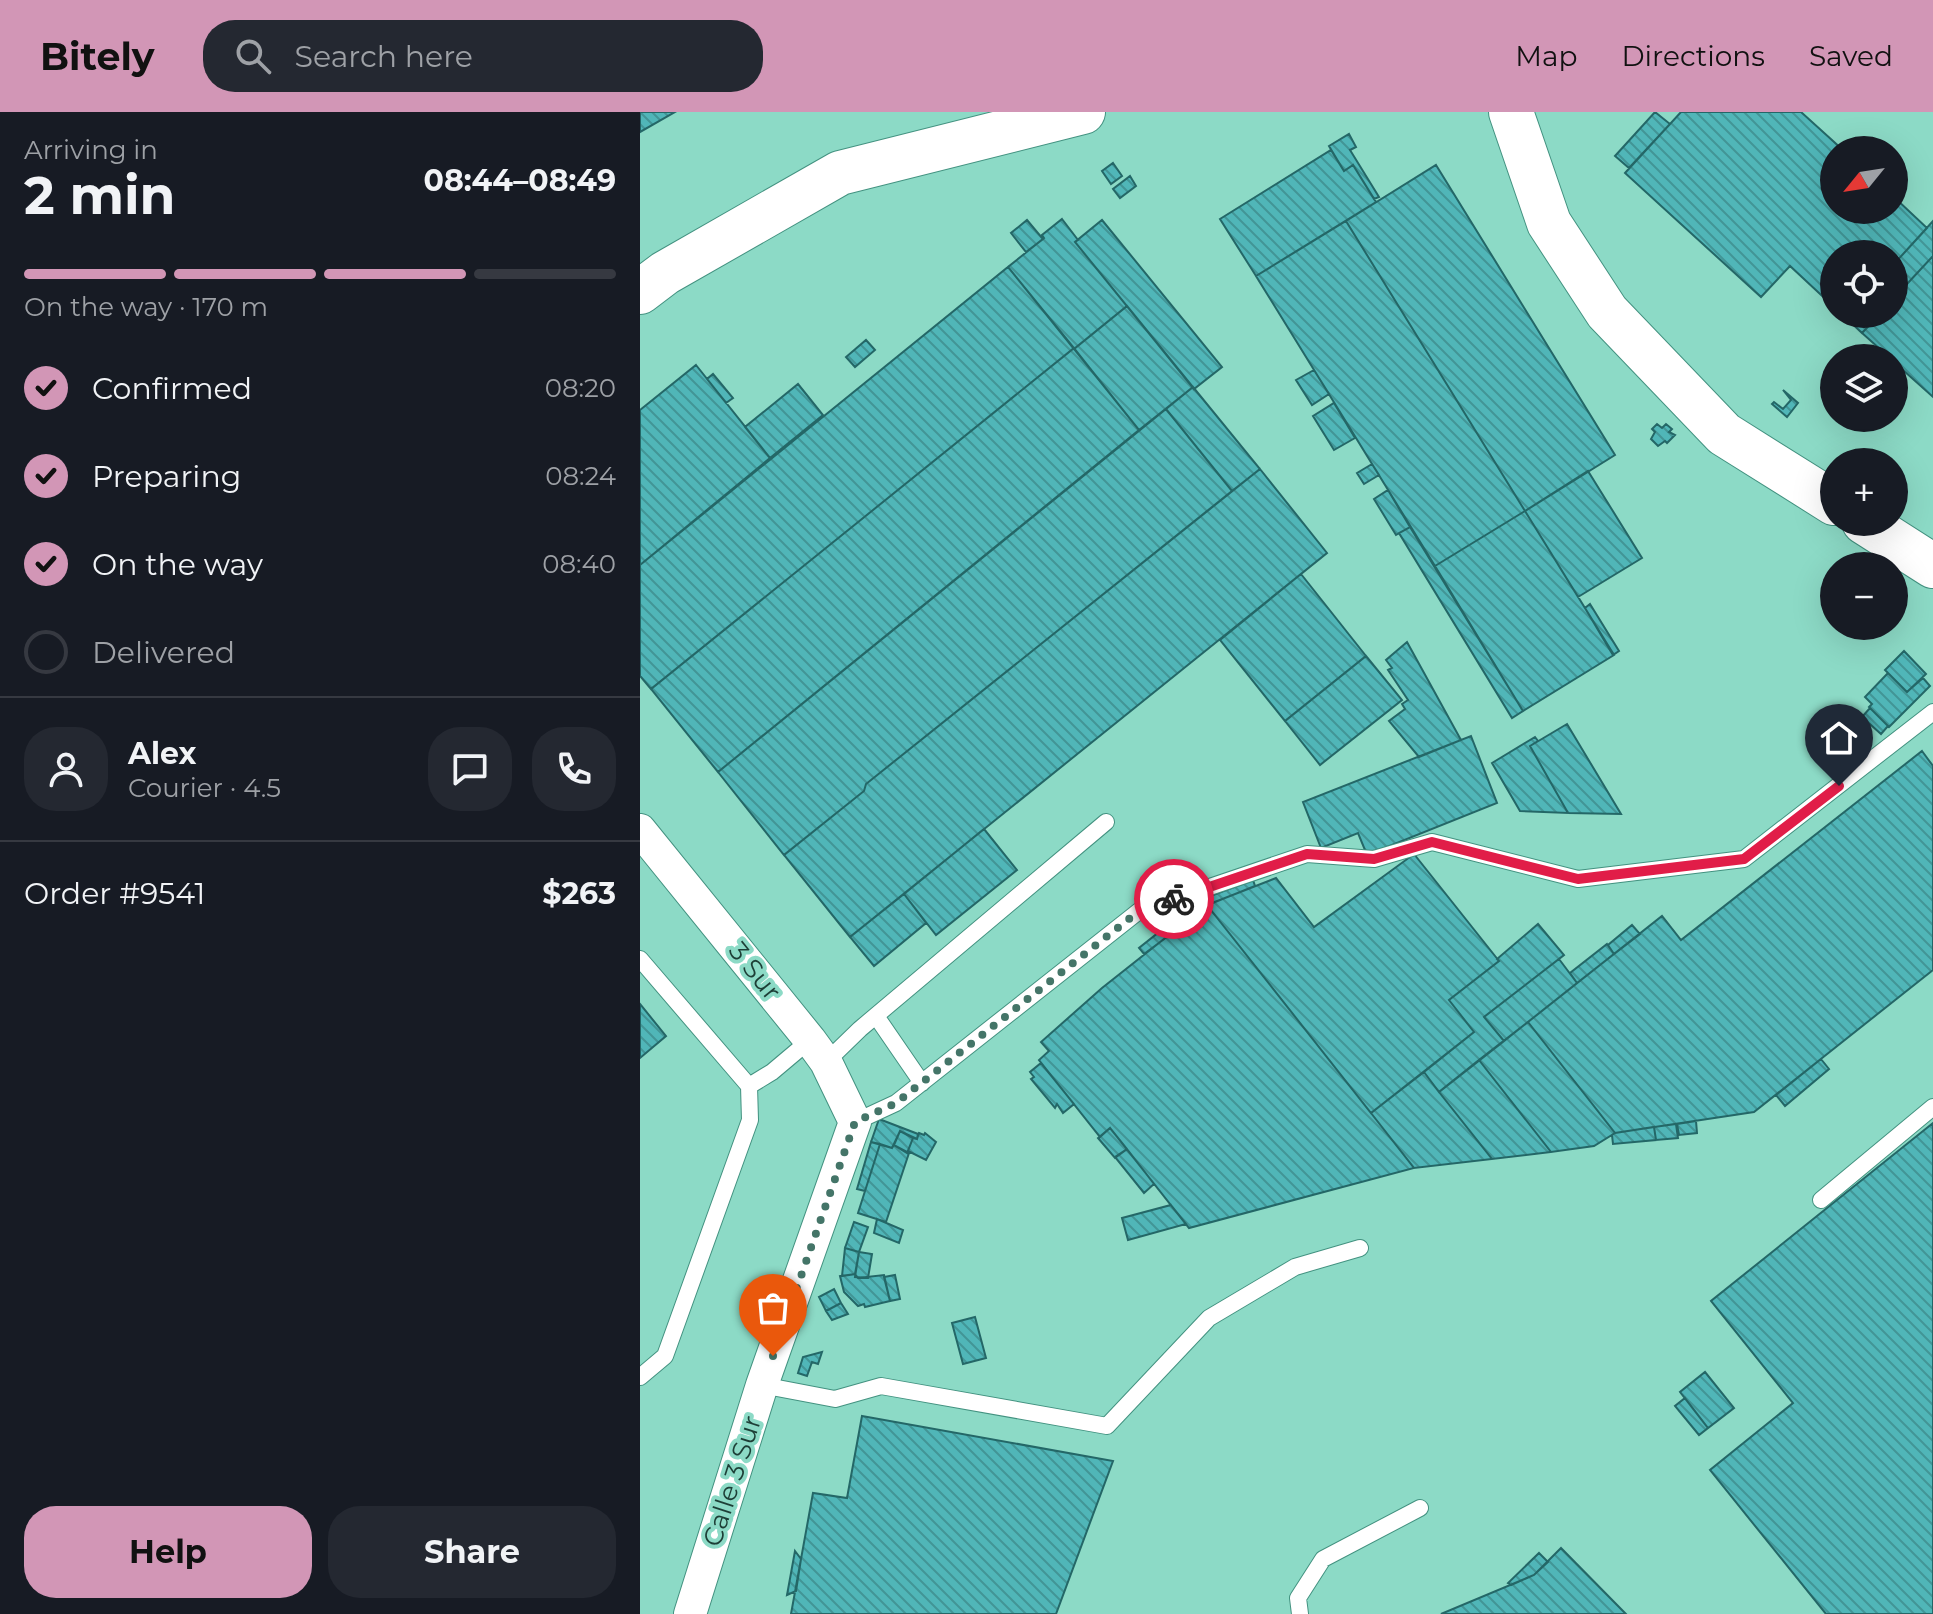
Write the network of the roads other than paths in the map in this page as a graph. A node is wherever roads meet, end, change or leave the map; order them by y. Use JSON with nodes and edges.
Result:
{"nodes":[{"id":1,"x":1083,"y":112,"type":"edge"},
{"id":2,"x":1511,"y":112,"type":"edge"},
{"id":3,"x":640,"y":292,"type":"edge"},
{"id":4,"x":1820,"y":494,"type":"edge"},
{"id":5,"x":1886,"y":536,"type":"edge"},
{"id":6,"x":1933,"y":566,"type":"edge"},
{"id":7,"x":1933,"y":712,"type":"edge"},
{"id":8,"x":1106,"y":822,"type":"dead end"},
{"id":9,"x":641,"y":833,"type":"edge"},
{"id":10,"x":640,"y":959,"type":"edge"},
{"id":11,"x":876,"y":1016,"type":"junction"},
{"id":12,"x":818,"y":1051,"type":"junction"},
{"id":13,"x":922,"y":1083,"type":"junction"},
{"id":14,"x":749,"y":1086,"type":"junction"},
{"id":15,"x":1933,"y":1107,"type":"edge"},
{"id":16,"x":855,"y":1122,"type":"junction"},
{"id":17,"x":1821,"y":1200,"type":"dead end"},
{"id":18,"x":1360,"y":1248,"type":"dead end"},
{"id":19,"x":640,"y":1377,"type":"edge"},
{"id":20,"x":762,"y":1385,"type":"junction"},
{"id":21,"x":1420,"y":1508,"type":"dead end"},
{"id":22,"x":690,"y":1614,"type":"edge"},
{"id":23,"x":1300,"y":1614,"type":"edge"}],
"edges":[{"from":1,"to":3,"type":"street"},
{"from":2,"to":4,"type":"street"},
{"from":5,"to":6,"type":"street"},
{"from":7,"to":13,"type":"lane"},
{"from":8,"to":11,"type":"lane"},
{"from":9,"to":12,"type":"street","name":"3 Sur"},
{"from":10,"to":14,"type":"lane"},
{"from":11,"to":12,"type":"lane"},
{"from":11,"to":13,"type":"lane"},
{"from":12,"to":14,"type":"lane"},
{"from":12,"to":16,"type":"street","name":"3 Sur"},
{"from":13,"to":16,"type":"lane"},
{"from":14,"to":19,"type":"lane"},
{"from":15,"to":17,"type":"lane"},
{"from":16,"to":20,"type":"street","name":"Calle 3 Sur"},
{"from":18,"to":20,"type":"lane"},
{"from":20,"to":22,"type":"street","name":"Calle 3 Sur"},
{"from":21,"to":23,"type":"lane"}]}
